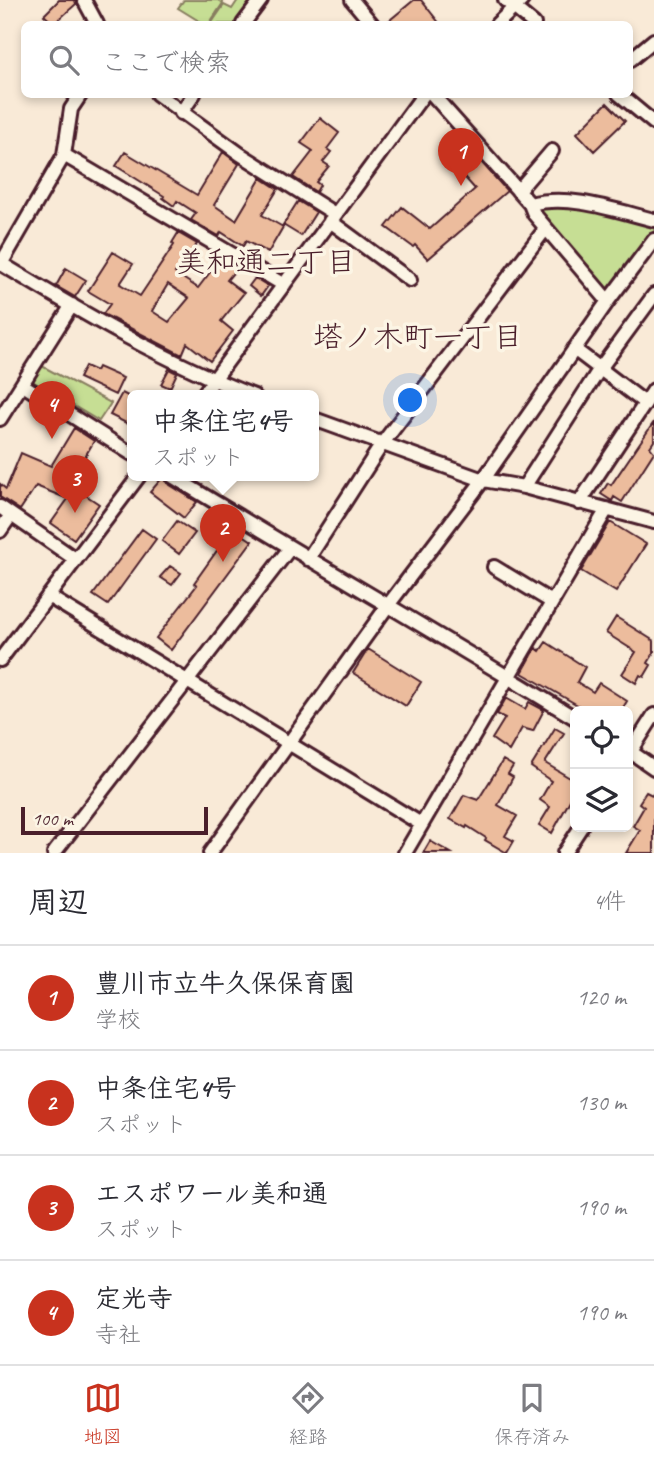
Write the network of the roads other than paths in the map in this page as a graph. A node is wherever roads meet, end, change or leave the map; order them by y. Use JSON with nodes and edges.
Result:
{"nodes":[{"id":1,"x":84,"y":0,"type":"edge"},
{"id":2,"x":261,"y":0,"type":"edge"},
{"id":3,"x":352,"y":0,"type":"edge"},
{"id":4,"x":514,"y":3,"type":"edge"},
{"id":5,"x":95,"y":21,"type":"edge"},
{"id":6,"x":245,"y":21,"type":"edge"},
{"id":7,"x":370,"y":21,"type":"edge"},
{"id":8,"x":499,"y":21,"type":"edge"},
{"id":9,"x":531,"y":21,"type":"edge"},
{"id":10,"x":654,"y":40,"type":"edge"},
{"id":11,"x":633,"y":57,"type":"edge"},
{"id":12,"x":78,"y":98,"type":"edge"},
{"id":13,"x":162,"y":98,"type":"edge"},
{"id":14,"x":191,"y":98,"type":"edge"},
{"id":15,"x":421,"y":98,"type":"edge"},
{"id":16,"x":436,"y":98,"type":"edge"},
{"id":17,"x":624,"y":98,"type":"edge"},
{"id":18,"x":181,"y":113,"type":"junction"},
{"id":19,"x":654,"y":123,"type":"edge"},
{"id":20,"x":552,"y":151,"type":"dead end"},
{"id":21,"x":64,"y":155,"type":"junction"},
{"id":22,"x":518,"y":191,"type":"junction"},
{"id":23,"x":530,"y":204,"type":"junction"},
{"id":24,"x":332,"y":218,"type":"junction"},
{"id":25,"x":654,"y":220,"type":"edge"},
{"id":26,"x":546,"y":228,"type":"junction"},
{"id":27,"x":654,"y":240,"type":"edge"},
{"id":28,"x":1,"y":264,"type":"edge"},
{"id":29,"x":410,"y":279,"type":"dead end"},
{"id":30,"x":284,"y":285,"type":"junction"},
{"id":31,"x":654,"y":295,"type":"edge"},
{"id":32,"x":608,"y":301,"type":"junction"},
{"id":33,"x":72,"y":306,"type":"junction"},
{"id":34,"x":574,"y":349,"type":"junction"},
{"id":35,"x":599,"y":370,"type":"junction"},
{"id":36,"x":214,"y":381,"type":"junction"},
{"id":37,"x":23,"y":384,"type":"junction"},
{"id":38,"x":207,"y":390,"type":"edge"},
{"id":39,"x":238,"y":390,"type":"edge"},
{"id":40,"x":654,"y":390,"type":"edge"},
{"id":41,"x":645,"y":403,"type":"junction"},
{"id":42,"x":0,"y":419,"type":"edge"},
{"id":43,"x":319,"y":421,"type":"edge"},
{"id":44,"x":382,"y":444,"type":"junction"},
{"id":45,"x":127,"y":451,"type":"edge"},
{"id":46,"x":483,"y":480,"type":"junction"},
{"id":47,"x":135,"y":481,"type":"edge"},
{"id":48,"x":180,"y":481,"type":"edge"},
{"id":49,"x":524,"y":487,"type":"junction"},
{"id":50,"x":579,"y":503,"type":"junction"},
{"id":51,"x":607,"y":509,"type":"junction"},
{"id":52,"x":6,"y":511,"type":"edge"},
{"id":53,"x":654,"y":522,"type":"edge"},
{"id":54,"x":0,"y":531,"type":"edge"},
{"id":55,"x":290,"y":548,"type":"junction"},
{"id":56,"x":75,"y":559,"type":"junction"},
{"id":57,"x":308,"y":559,"type":"junction"},
{"id":58,"x":494,"y":568,"type":"dead end"},
{"id":59,"x":48,"y":596,"type":"junction"},
{"id":60,"x":552,"y":602,"type":"junction"},
{"id":61,"x":388,"y":604,"type":"junction"},
{"id":62,"x":0,"y":660,"type":"edge"},
{"id":63,"x":508,"y":677,"type":"junction"},
{"id":64,"x":186,"y":680,"type":"junction"},
{"id":65,"x":570,"y":715,"type":"edge"},
{"id":66,"x":654,"y":715,"type":"edge"},
{"id":67,"x":289,"y":743,"type":"junction"},
{"id":68,"x":633,"y":747,"type":"edge"},
{"id":69,"x":633,"y":755,"type":"edge"},
{"id":70,"x":654,"y":768,"type":"edge"},
{"id":71,"x":421,"y":824,"type":"junction"},
{"id":72,"x":579,"y":832,"type":"edge"},
{"id":73,"x":54,"y":853,"type":"edge"},
{"id":74,"x":209,"y":853,"type":"edge"},
{"id":75,"x":405,"y":853,"type":"edge"},
{"id":76,"x":564,"y":853,"type":"edge"}],
"edges":[{"from":1,"to":5,"type":"street"},
{"from":2,"to":6,"type":"street"},
{"from":3,"to":7,"type":"street"},
{"from":4,"to":8,"type":"street"},
{"from":4,"to":9,"type":"street"},
{"from":10,"to":11,"type":"street"},
{"from":12,"to":21,"type":"street"},
{"from":13,"to":18,"type":"street"},
{"from":14,"to":18,"type":"street"},
{"from":15,"to":24,"type":"street"},
{"from":16,"to":22,"type":"street"},
{"from":17,"to":19,"type":"street"},
{"from":18,"to":24,"type":"street"},
{"from":20,"to":22,"type":"street"},
{"from":21,"to":28,"type":"street"},
{"from":21,"to":30,"type":"street"},
{"from":22,"to":23,"type":"street"},
{"from":23,"to":25,"type":"street"},
{"from":23,"to":26,"type":"street"},
{"from":24,"to":29,"type":"street"},
{"from":24,"to":30,"type":"street"},
{"from":26,"to":32,"type":"street"},
{"from":26,"to":44,"type":"street"},
{"from":27,"to":32,"type":"street"},
{"from":28,"to":33,"type":"street"},
{"from":30,"to":36,"type":"street"},
{"from":31,"to":35,"type":"street"},
{"from":32,"to":34,"type":"street"},
{"from":33,"to":36,"type":"street"},
{"from":33,"to":37,"type":"street"},
{"from":34,"to":35,"type":"street"},
{"from":34,"to":46,"type":"street"},
{"from":35,"to":41,"type":"street"},
{"from":35,"to":49,"type":"street"},
{"from":36,"to":38,"type":"street"},
{"from":36,"to":39,"type":"street"},
{"from":37,"to":42,"type":"street"},
{"from":37,"to":45,"type":"street"},
{"from":40,"to":41,"type":"street"},
{"from":41,"to":50,"type":"street"},
{"from":43,"to":44,"type":"street"},
{"from":44,"to":46,"type":"street"},
{"from":44,"to":57,"type":"street"},
{"from":46,"to":49,"type":"street"},
{"from":46,"to":61,"type":"street"},
{"from":47,"to":56,"type":"street"},
{"from":48,"to":55,"type":"street"},
{"from":49,"to":50,"type":"street"},
{"from":50,"to":51,"type":"street"},
{"from":51,"to":53,"type":"street"},
{"from":51,"to":60,"type":"street"},
{"from":52,"to":54,"type":"street"},
{"from":52,"to":56,"type":"street"},
{"from":55,"to":57,"type":"street"},
{"from":55,"to":64,"type":"street"},
{"from":56,"to":59,"type":"street"},
{"from":57,"to":61,"type":"street"},
{"from":58,"to":60,"type":"street"},
{"from":59,"to":62,"type":"street"},
{"from":59,"to":64,"type":"street"},
{"from":60,"to":63,"type":"street"},
{"from":61,"to":63,"type":"street"},
{"from":61,"to":67,"type":"street"},
{"from":63,"to":65,"type":"street"},
{"from":63,"to":71,"type":"street"},
{"from":64,"to":67,"type":"street"},
{"from":64,"to":73,"type":"street"},
{"from":66,"to":68,"type":"street"},
{"from":67,"to":71,"type":"street"},
{"from":67,"to":74,"type":"street"},
{"from":69,"to":70,"type":"street"},
{"from":71,"to":75,"type":"street"},
{"from":72,"to":76,"type":"street"}]}
